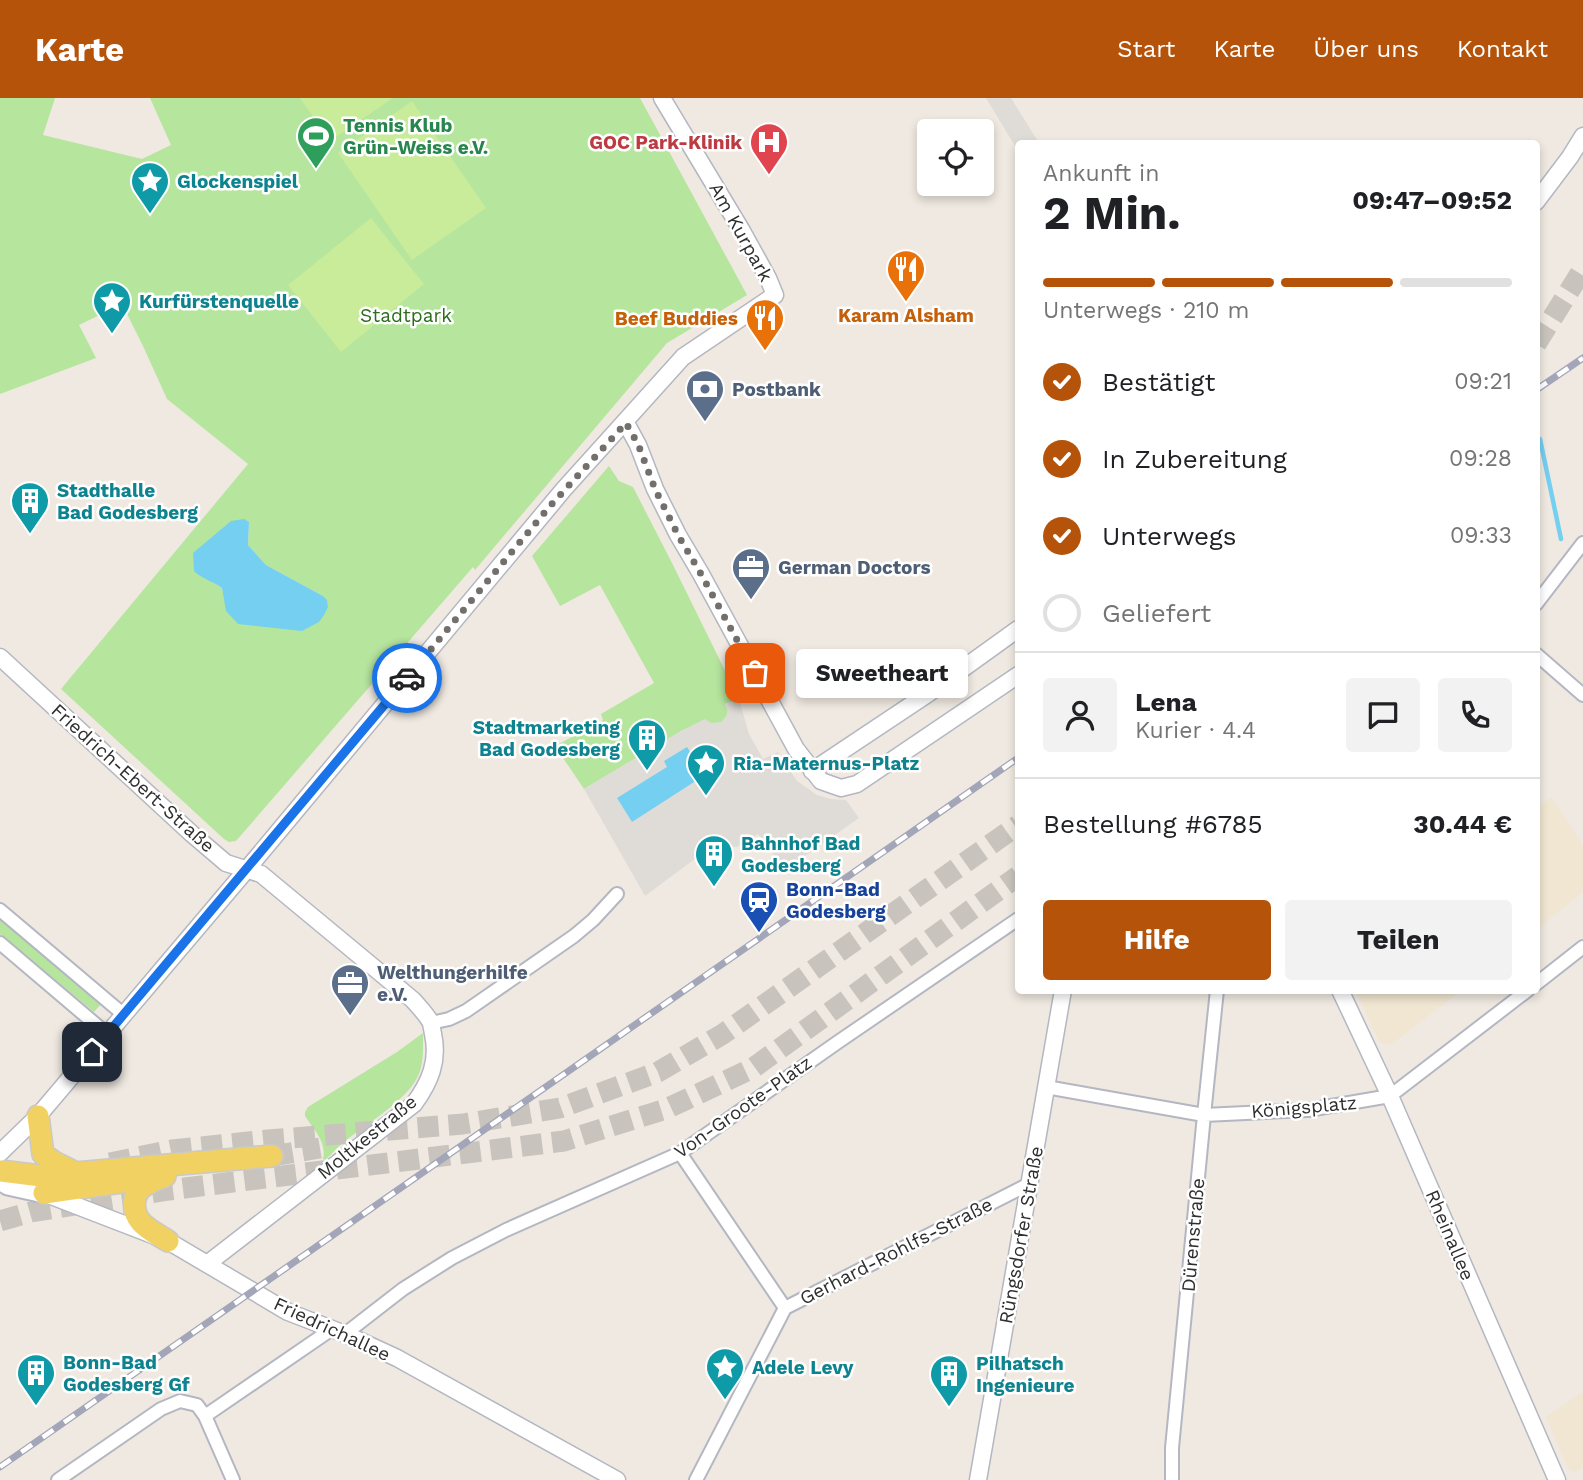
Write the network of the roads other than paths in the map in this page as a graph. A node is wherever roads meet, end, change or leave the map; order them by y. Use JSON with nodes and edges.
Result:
{"nodes":[{"id":1,"x":662,"y":98,"type":"edge"},
{"id":2,"x":1583,"y":136,"type":"edge"},
{"id":3,"x":1540,"y":197,"type":"edge"},
{"id":4,"x":626,"y":423,"type":"junction"},
{"id":5,"x":1583,"y":543,"type":"edge"},
{"id":6,"x":1540,"y":599,"type":"edge"},
{"id":7,"x":1015,"y":631,"type":"edge"},
{"id":8,"x":0,"y":657,"type":"edge"},
{"id":9,"x":1540,"y":657,"type":"edge"},
{"id":10,"x":1015,"y":677,"type":"edge"},
{"id":11,"x":1583,"y":695,"type":"edge"},
{"id":12,"x":812,"y":771,"type":"junction"},
{"id":13,"x":248,"y":868,"type":"junction"},
{"id":14,"x":617,"y":894,"type":"dead end"},
{"id":15,"x":0,"y":910,"type":"edge"},
{"id":16,"x":1015,"y":921,"type":"edge"},
{"id":17,"x":0,"y":943,"type":"edge"},
{"id":18,"x":1583,"y":947,"type":"edge"},
{"id":19,"x":1540,"y":981,"type":"edge"},
{"id":20,"x":1062,"y":994,"type":"edge"},
{"id":21,"x":1217,"y":994,"type":"edge"},
{"id":22,"x":1342,"y":994,"type":"edge"},
{"id":23,"x":1523,"y":994,"type":"edge"},
{"id":24,"x":123,"y":1014,"type":"junction"},
{"id":25,"x":431,"y":1023,"type":"junction"},
{"id":26,"x":107,"y":1034,"type":"junction"},
{"id":27,"x":1046,"y":1087,"type":"junction"},
{"id":28,"x":1390,"y":1096,"type":"junction"},
{"id":29,"x":1203,"y":1115,"type":"junction"},
{"id":30,"x":38,"y":1116,"type":"junction"},
{"id":31,"x":0,"y":1153,"type":"edge"},
{"id":32,"x":680,"y":1153,"type":"junction"},
{"id":33,"x":0,"y":1171,"type":"edge"},
{"id":34,"x":76,"y":1172,"type":"junction"},
{"id":35,"x":165,"y":1177,"type":"junction"},
{"id":36,"x":0,"y":1180,"type":"edge"},
{"id":37,"x":1031,"y":1183,"type":"junction"},
{"id":38,"x":44,"y":1193,"type":"junction"},
{"id":39,"x":168,"y":1241,"type":"junction"},
{"id":40,"x":207,"y":1264,"type":"junction"},
{"id":41,"x":785,"y":1308,"type":"junction"},
{"id":42,"x":339,"y":1331,"type":"junction"},
{"id":43,"x":205,"y":1416,"type":"junction"},
{"id":44,"x":58,"y":1480,"type":"edge"},
{"id":45,"x":233,"y":1480,"type":"edge"},
{"id":46,"x":617,"y":1480,"type":"edge"},
{"id":47,"x":696,"y":1480,"type":"edge"},
{"id":48,"x":978,"y":1480,"type":"edge"},
{"id":49,"x":1172,"y":1480,"type":"edge"},
{"id":50,"x":1557,"y":1480,"type":"edge"}],
"edges":[{"from":1,"to":4,"type":"street","name":"Am Kurpark"},
{"from":2,"to":3,"type":"street"},
{"from":4,"to":12,"type":"street"},
{"from":4,"to":13,"type":"street"},
{"from":5,"to":6,"type":"street"},
{"from":7,"to":12,"type":"street"},
{"from":8,"to":13,"type":"street","name":"Friedrich-Ebert-Straße"},
{"from":9,"to":11,"type":"street"},
{"from":10,"to":12,"type":"street"},
{"from":13,"to":24,"type":"street"},
{"from":13,"to":25,"type":"street","name":"Friedrich-Ebert-Straße"},
{"from":14,"to":25,"type":"street"},
{"from":15,"to":24,"type":"street"},
{"from":16,"to":32,"type":"street","name":"Von-Groote-Platz"},
{"from":17,"to":26,"type":"street"},
{"from":18,"to":19,"type":"street"},
{"from":20,"to":27,"type":"street","name":"Rüngsdorfer Straße"},
{"from":21,"to":29,"type":"street","name":"Dürenstraße"},
{"from":22,"to":28,"type":"street","name":"Rheinallee"},
{"from":23,"to":28,"type":"street","name":"Königsplatz"},
{"from":24,"to":26,"type":"street"},
{"from":25,"to":40,"type":"street","name":"Moltkestraße"},
{"from":26,"to":30,"type":"street"},
{"from":27,"to":29,"type":"street","name":"Königsplatz"},
{"from":27,"to":37,"type":"street","name":"Rüngsdorfer Straße"},
{"from":28,"to":29,"type":"street","name":"Königsplatz"},
{"from":28,"to":50,"type":"street","name":"Rheinallee"},
{"from":29,"to":49,"type":"street","name":"Dürenstraße"},
{"from":30,"to":31,"type":"street"},
{"from":30,"to":34,"type":"main road"},
{"from":32,"to":41,"type":"street"},
{"from":32,"to":42,"type":"street","name":"Von-Groote-Platz"},
{"from":33,"to":34,"type":"main road"},
{"from":34,"to":35,"type":"main road"},
{"from":35,"to":38,"type":"main road"},
{"from":35,"to":39,"type":"main road"},
{"from":36,"to":38,"type":"main road","name":"Friedrichallee"},
{"from":37,"to":41,"type":"street","name":"Gerhard-Rohlfs-Straße"},
{"from":37,"to":48,"type":"street","name":"Rüngsdorfer Straße"},
{"from":38,"to":39,"type":"street","name":"Friedrichallee"},
{"from":39,"to":40,"type":"street","name":"Friedrichallee"},
{"from":40,"to":42,"type":"street","name":"Friedrichallee"},
{"from":41,"to":47,"type":"street","name":"Gerhard-Rohlfs-Straße"},
{"from":42,"to":43,"type":"street","name":"Von-Groote-Platz"},
{"from":42,"to":46,"type":"street","name":"Friedrichallee"},
{"from":43,"to":44,"type":"street"},
{"from":43,"to":45,"type":"street"}]}
